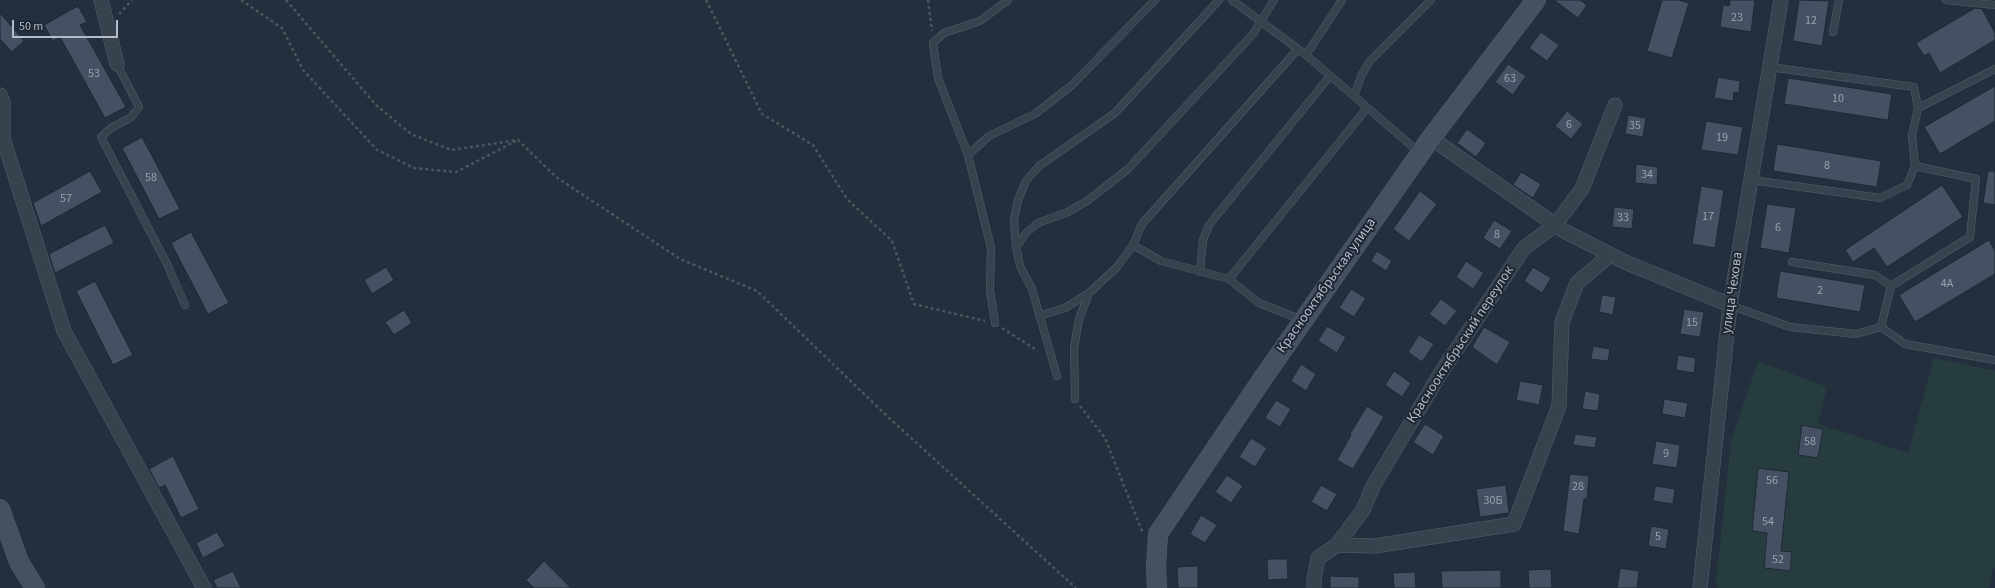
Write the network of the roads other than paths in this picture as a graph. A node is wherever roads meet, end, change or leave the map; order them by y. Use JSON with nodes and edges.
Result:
{"nodes":[{"id":1,"x":101,"y":0,"type":"edge"},
{"id":2,"x":1008,"y":0,"type":"edge"},
{"id":3,"x":1155,"y":0,"type":"edge"},
{"id":4,"x":1219,"y":0,"type":"edge"},
{"id":5,"x":1234,"y":0,"type":"edge"},
{"id":6,"x":1274,"y":0,"type":"edge"},
{"id":7,"x":1342,"y":0,"type":"edge"},
{"id":8,"x":1431,"y":0,"type":"edge"},
{"id":9,"x":1536,"y":0,"type":"edge"},
{"id":10,"x":1781,"y":0,"type":"edge"},
{"id":11,"x":1839,"y":0,"type":"edge"},
{"id":12,"x":1946,"y":0,"type":"edge"},
{"id":13,"x":1995,"y":5,"type":"edge"},
{"id":14,"x":1261,"y":21,"type":"junction"},
{"id":15,"x":1833,"y":32,"type":"dead end"},
{"id":16,"x":1298,"y":49,"type":"junction"},
{"id":17,"x":1306,"y":55,"type":"junction"},
{"id":18,"x":117,"y":64,"type":"joint"},
{"id":19,"x":1770,"y":67,"type":"junction"},
{"id":20,"x":1995,"y":69,"type":"edge"},
{"id":21,"x":1330,"y":76,"type":"junction"},
{"id":22,"x":0,"y":95,"type":"edge"},
{"id":23,"x":1354,"y":96,"type":"junction"},
{"id":24,"x":1615,"y":104,"type":"dead end"},
{"id":25,"x":1368,"y":108,"type":"junction"},
{"id":26,"x":1918,"y":108,"type":"junction"},
{"id":27,"x":1426,"y":145,"type":"junction"},
{"id":28,"x":968,"y":155,"type":"junction"},
{"id":29,"x":1915,"y":166,"type":"junction"},
{"id":30,"x":1752,"y":180,"type":"junction"},
{"id":31,"x":1555,"y":225,"type":"junction"},
{"id":32,"x":1133,"y":245,"type":"junction"},
{"id":33,"x":1016,"y":247,"type":"junction"},
{"id":34,"x":1610,"y":255,"type":"junction"},
{"id":35,"x":1792,"y":262,"type":"dead end"},
{"id":36,"x":1200,"y":272,"type":"junction"},
{"id":37,"x":1229,"y":280,"type":"junction"},
{"id":38,"x":1891,"y":286,"type":"junction"},
{"id":39,"x":1089,"y":292,"type":"junction"},
{"id":40,"x":185,"y":305,"type":"dead end"},
{"id":41,"x":1730,"y":305,"type":"junction"},
{"id":42,"x":1039,"y":316,"type":"junction"},
{"id":43,"x":1303,"y":321,"type":"junction"},
{"id":44,"x":995,"y":323,"type":"road end"},
{"id":45,"x":1881,"y":327,"type":"junction"},
{"id":46,"x":1995,"y":360,"type":"edge"},
{"id":47,"x":1057,"y":376,"type":"dead end"},
{"id":48,"x":1075,"y":399,"type":"road end"},
{"id":49,"x":0,"y":508,"type":"edge"},
{"id":50,"x":1337,"y":545,"type":"junction"},
{"id":51,"x":35,"y":588,"type":"edge"},
{"id":52,"x":204,"y":588,"type":"edge"},
{"id":53,"x":1157,"y":588,"type":"edge"},
{"id":54,"x":1314,"y":588,"type":"edge"},
{"id":55,"x":1700,"y":588,"type":"edge"}],
"edges":[{"from":1,"to":18,"type":"street"},
{"from":2,"to":28,"type":"lane"},
{"from":3,"to":28,"type":"lane"},
{"from":4,"to":33,"type":"lane"},
{"from":5,"to":14,"type":"lane"},
{"from":6,"to":14,"type":"lane"},
{"from":7,"to":17,"type":"lane"},
{"from":8,"to":23,"type":"lane"},
{"from":9,"to":27,"type":"street","name":"Краснооктябрьская улица"},
{"from":10,"to":19,"type":"street","name":"улица Чехова"},
{"from":11,"to":15,"type":"lane"},
{"from":12,"to":13,"type":"lane"},
{"from":14,"to":16,"type":"lane"},
{"from":14,"to":33,"type":"lane"},
{"from":16,"to":17,"type":"lane"},
{"from":16,"to":32,"type":"lane"},
{"from":17,"to":21,"type":"lane"},
{"from":18,"to":40,"type":"lane"},
{"from":19,"to":26,"type":"lane"},
{"from":19,"to":30,"type":"street","name":"улица Чехова"},
{"from":20,"to":26,"type":"lane"},
{"from":21,"to":23,"type":"lane"},
{"from":21,"to":36,"type":"lane"},
{"from":22,"to":52,"type":"street"},
{"from":23,"to":25,"type":"lane"},
{"from":24,"to":31,"type":"street","name":"Краснооктябрьский переулок"},
{"from":25,"to":27,"type":"lane"},
{"from":25,"to":37,"type":"lane"},
{"from":26,"to":29,"type":"lane"},
{"from":27,"to":31,"type":"street"},
{"from":27,"to":43,"type":"street","name":"Краснооктябрьская улица"},
{"from":28,"to":44,"type":"lane"},
{"from":29,"to":30,"type":"lane"},
{"from":29,"to":38,"type":"lane"},
{"from":30,"to":41,"type":"street","name":"улица Чехова"},
{"from":31,"to":34,"type":"street"},
{"from":31,"to":50,"type":"street","name":"Краснооктябрьский переулок"},
{"from":32,"to":36,"type":"lane"},
{"from":32,"to":39,"type":"lane"},
{"from":33,"to":42,"type":"lane"},
{"from":34,"to":41,"type":"street"},
{"from":34,"to":50,"type":"street"},
{"from":35,"to":38,"type":"lane"},
{"from":36,"to":37,"type":"lane"},
{"from":37,"to":43,"type":"lane"},
{"from":38,"to":45,"type":"lane"},
{"from":39,"to":42,"type":"lane"},
{"from":39,"to":48,"type":"lane"},
{"from":41,"to":45,"type":"lane"},
{"from":41,"to":55,"type":"street","name":"улица Чехова"},
{"from":42,"to":47,"type":"lane"},
{"from":43,"to":53,"type":"street","name":"Краснооктябрьская улица"},
{"from":45,"to":46,"type":"lane"},
{"from":49,"to":51,"type":"street"},
{"from":50,"to":54,"type":"street","name":"Краснооктябрьский переулок"}]}
